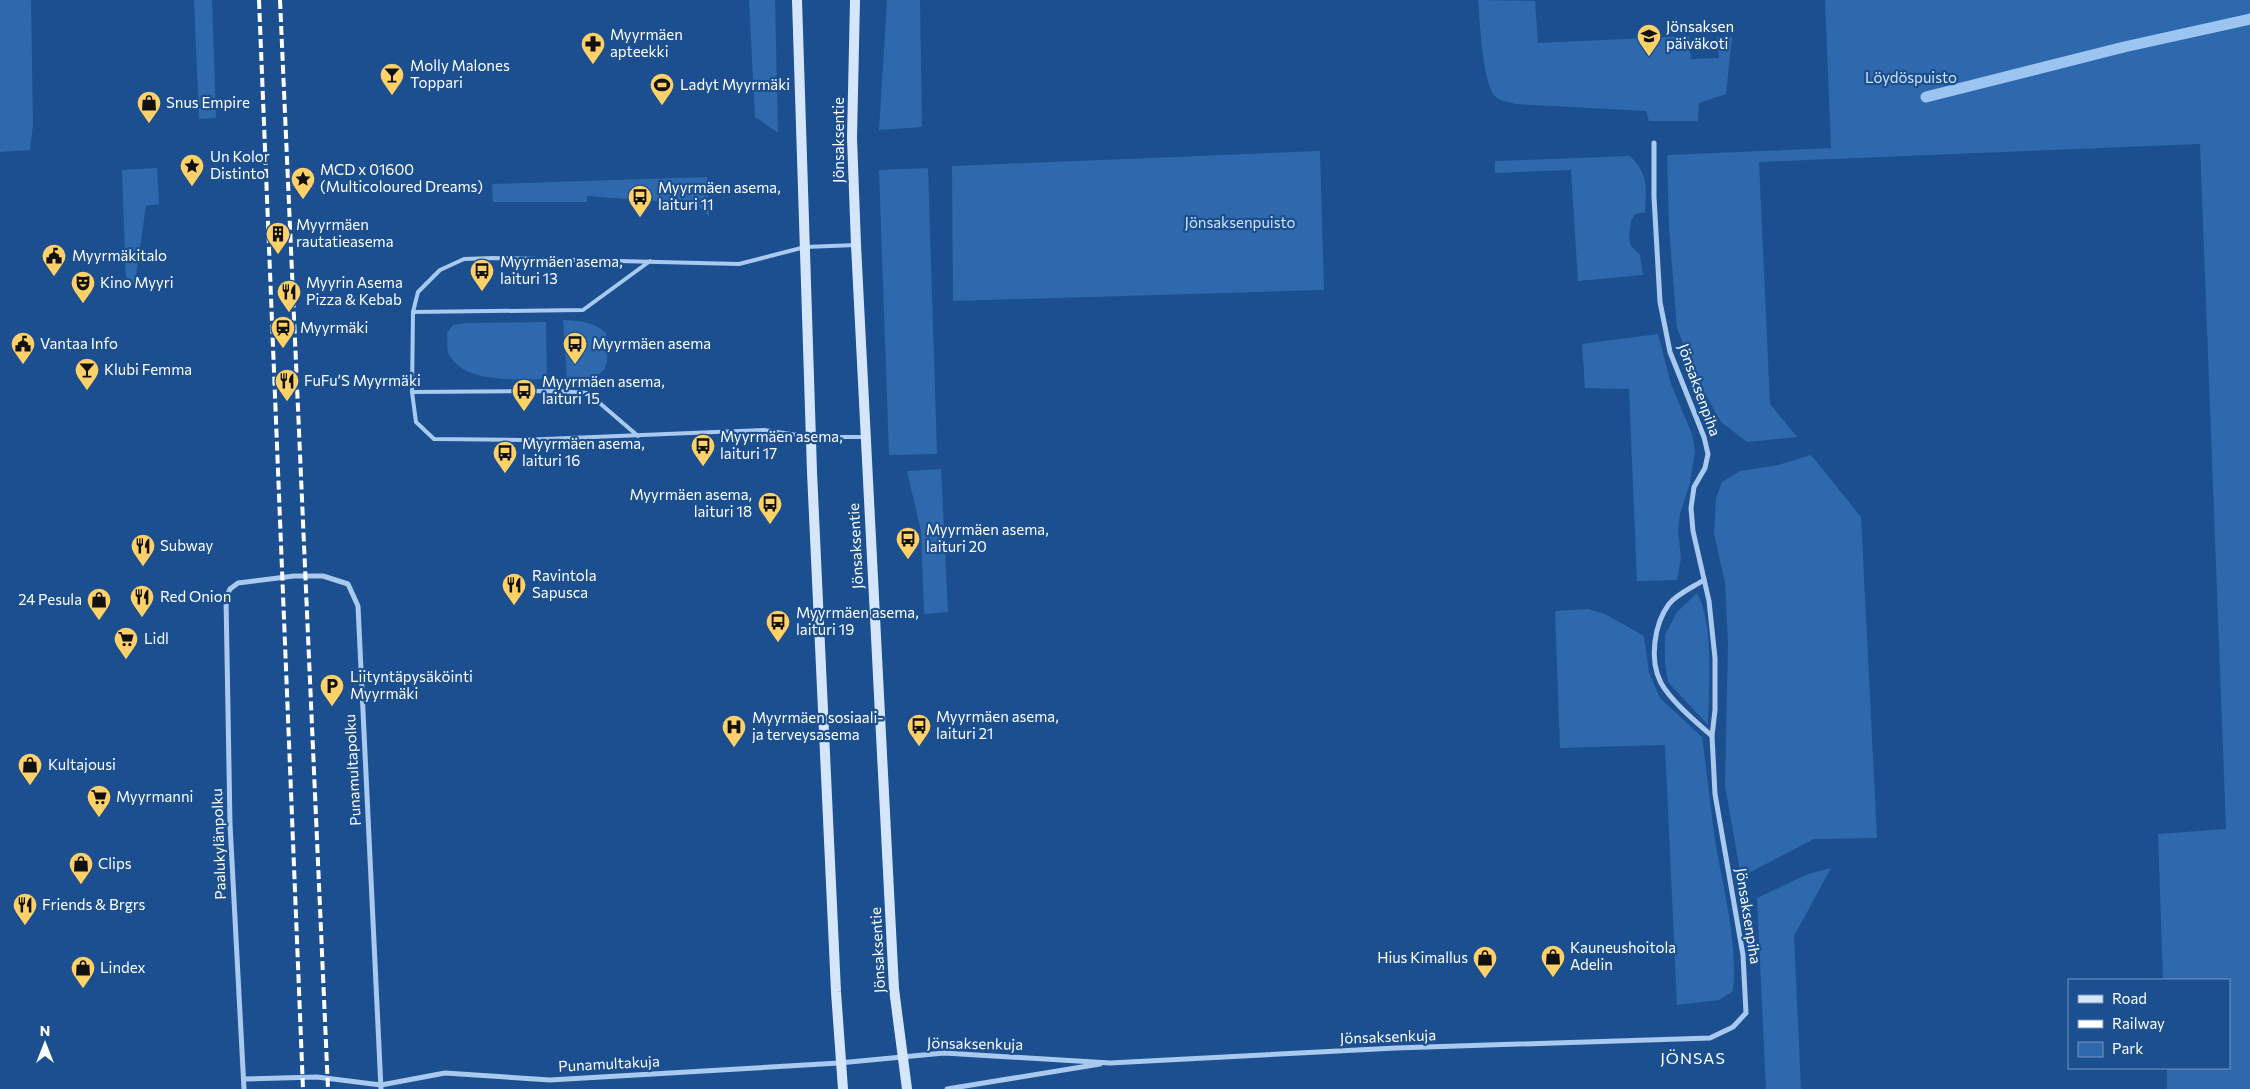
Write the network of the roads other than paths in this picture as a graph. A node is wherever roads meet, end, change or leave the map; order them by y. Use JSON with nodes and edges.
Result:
{"nodes":[{"id":1,"x":797,"y":0,"type":"edge"},
{"id":2,"x":855,"y":0,"type":"edge"},
{"id":3,"x":1654,"y":143,"type":"dead end"},
{"id":4,"x":856,"y":245,"type":"junction"},
{"id":5,"x":805,"y":247,"type":"junction"},
{"id":6,"x":650,"y":261,"type":"junction"},
{"id":7,"x":413,"y":312,"type":"junction"},
{"id":8,"x":412,"y":392,"type":"junction"},
{"id":9,"x":638,"y":436,"type":"junction"},
{"id":10,"x":811,"y":437,"type":"junction"},
{"id":11,"x":866,"y":437,"type":"junction"},
{"id":12,"x":1704,"y":580,"type":"junction"},
{"id":13,"x":226,"y":598,"type":"joint"},
{"id":14,"x":1712,"y":736,"type":"junction"},
{"id":15,"x":1668,"y":1039,"type":"joint"},
{"id":16,"x":902,"y":1057,"type":"junction"},
{"id":17,"x":839,"y":1063,"type":"junction"},
{"id":18,"x":1110,"y":1063,"type":"junction"},
{"id":19,"x":244,"y":1079,"type":"junction"},
{"id":20,"x":381,"y":1087,"type":"edge"},
{"id":21,"x":244,"y":1089,"type":"edge"},
{"id":22,"x":389,"y":1089,"type":"edge"},
{"id":23,"x":843,"y":1089,"type":"edge"},
{"id":24,"x":907,"y":1089,"type":"edge"},
{"id":25,"x":947,"y":1089,"type":"edge"}],
"edges":[{"from":1,"to":5,"type":"main road"},
{"from":2,"to":4,"type":"main road","name":"Jönsaksentie"},
{"from":3,"to":12,"type":"street","name":"Jönsaksenpiha"},
{"from":4,"to":5,"type":"lane"},
{"from":4,"to":11,"type":"main road","name":"Jönsaksentie"},
{"from":5,"to":6,"type":"lane"},
{"from":5,"to":10,"type":"main road"},
{"from":6,"to":7,"type":"lane"},
{"from":6,"to":7,"type":"lane"},
{"from":7,"to":8,"type":"lane"},
{"from":8,"to":9,"type":"lane"},
{"from":8,"to":9,"type":"lane"},
{"from":9,"to":10,"type":"lane"},
{"from":10,"to":11,"type":"lane"},
{"from":10,"to":17,"type":"main road"},
{"from":11,"to":16,"type":"main road","name":"Jönsaksentie"},
{"from":12,"to":14,"type":"street","name":"Jönsaksenpiha"},
{"from":12,"to":14,"type":"street"},
{"from":13,"to":19,"type":"street","name":"Paalukylänpolku"},
{"from":13,"to":20,"type":"street","name":"Punamultapolku"},
{"from":14,"to":15,"type":"street","name":"Jönsaksenpiha"},
{"from":15,"to":18,"type":"street","name":"Jönsaksenkuja"},
{"from":16,"to":17,"type":"street","name":"Jönsaksenkuja"},
{"from":16,"to":18,"type":"street","name":"Jönsaksenkuja"},
{"from":16,"to":24,"type":"main road","name":"Jönsaksentie"},
{"from":17,"to":20,"type":"street","name":"Punamultakuja"},
{"from":17,"to":23,"type":"main road"},
{"from":18,"to":25,"type":"street","name":"Jönsaksenkuja"},
{"from":19,"to":20,"type":"street","name":"Punamultakuja"},
{"from":19,"to":21,"type":"street","name":"Paalukylänpolku"},
{"from":20,"to":22,"type":"street","name":"Punamultakuja"}]}
